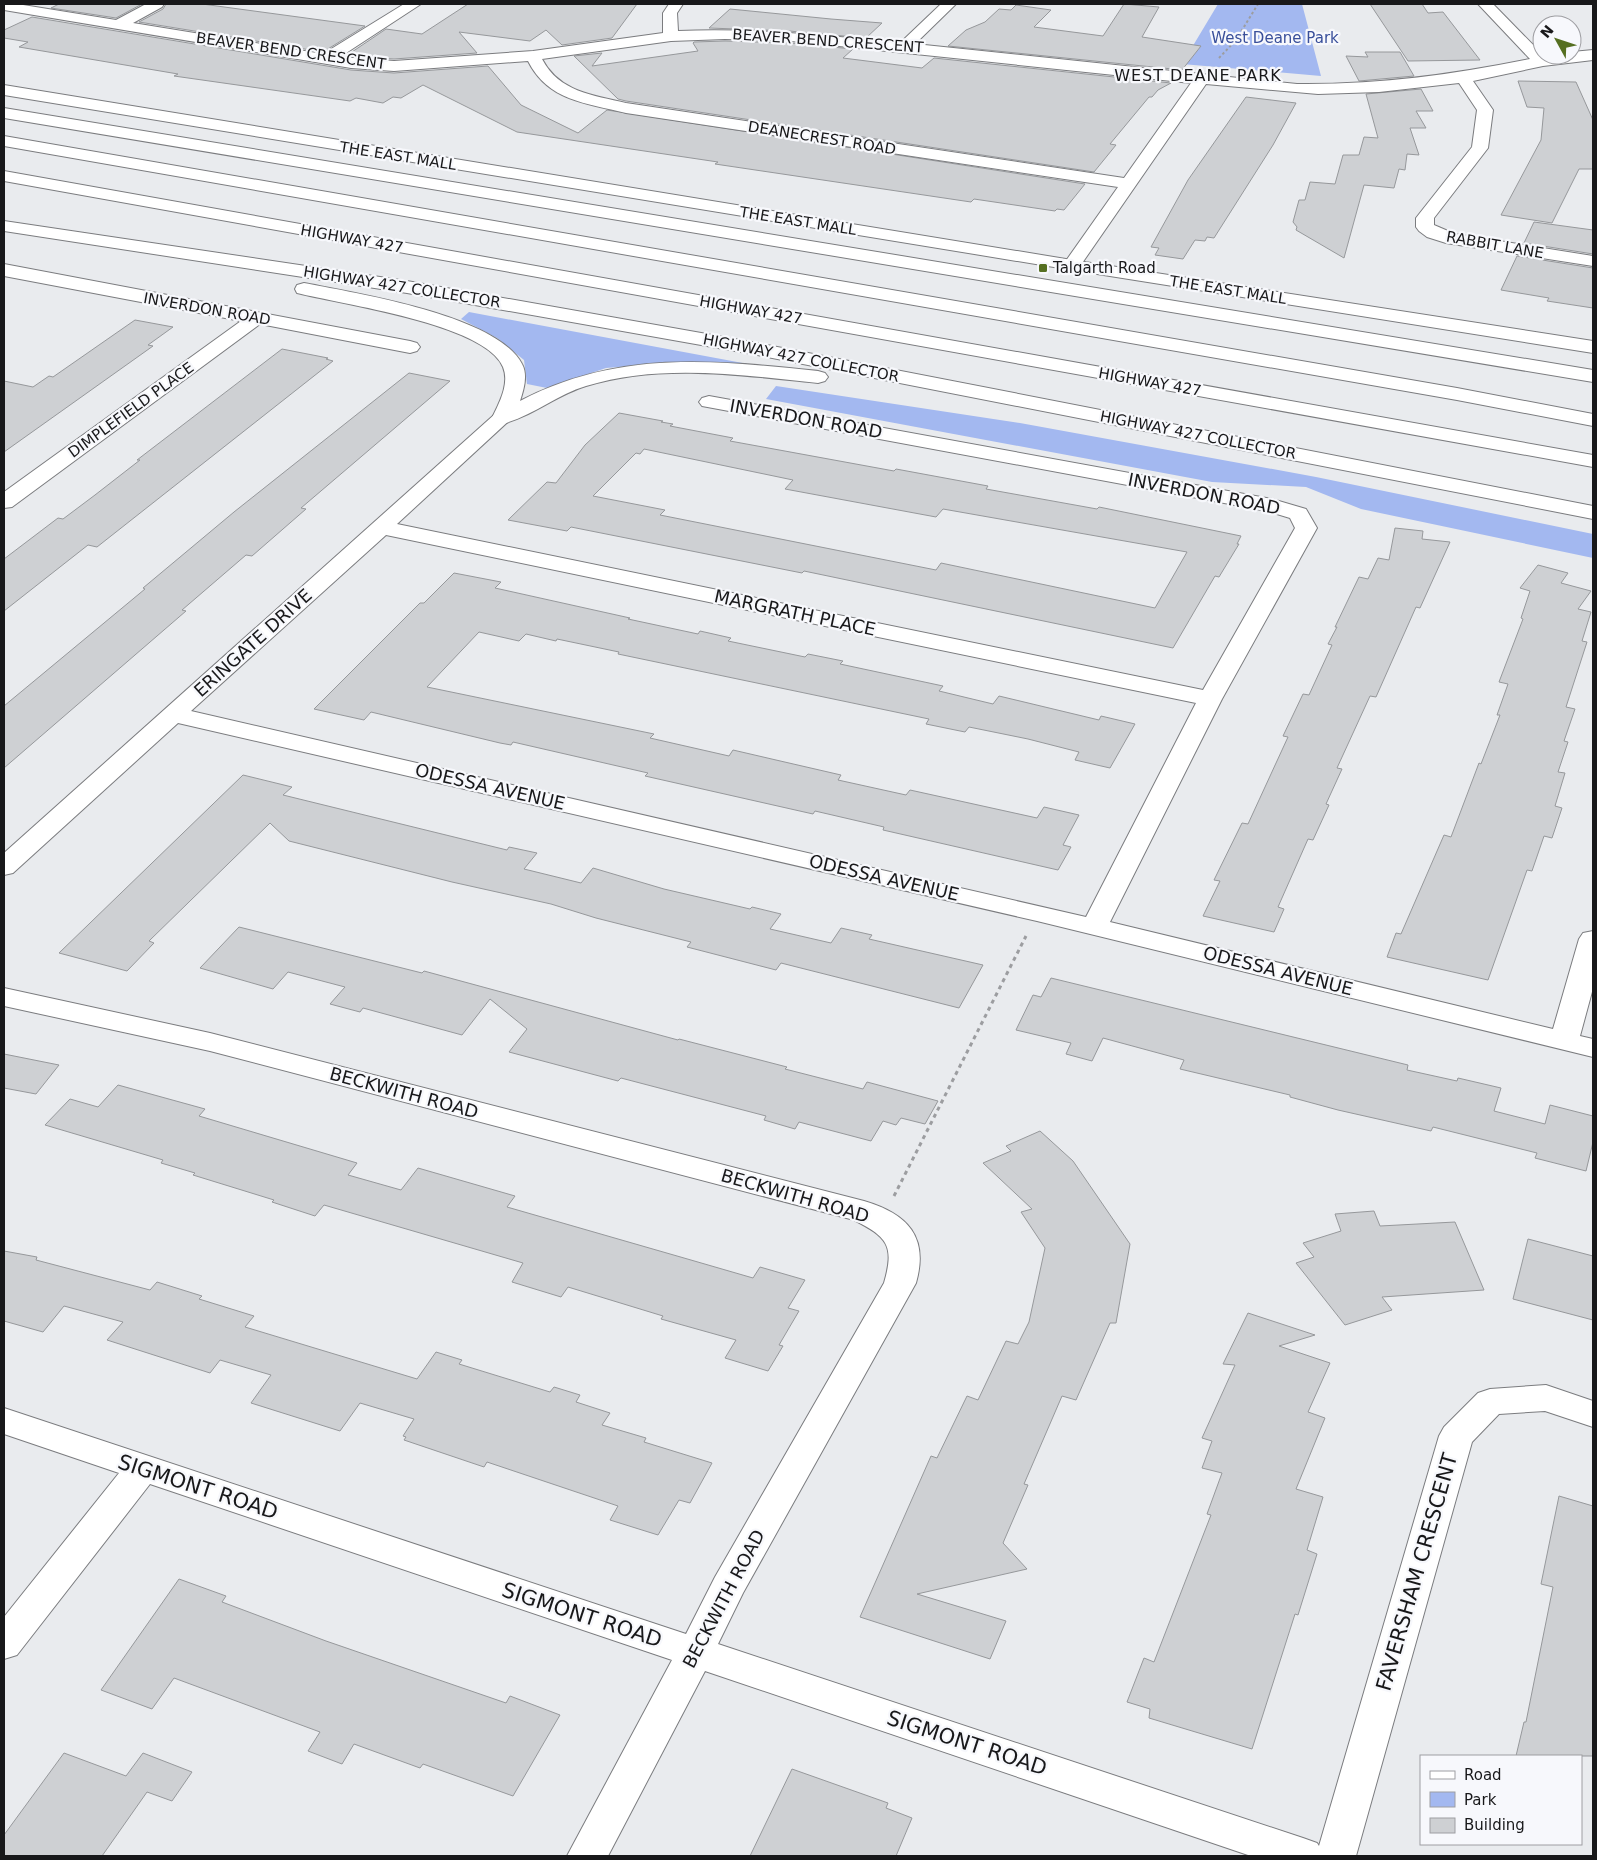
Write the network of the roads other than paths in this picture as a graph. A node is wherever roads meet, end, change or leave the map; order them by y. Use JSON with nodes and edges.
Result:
{"nodes":[{"id":1,"x":157,"y":4,"type":"edge"},
{"id":2,"x":414,"y":4,"type":"edge"},
{"id":3,"x":676,"y":4,"type":"edge"},
{"id":4,"x":949,"y":4,"type":"edge"},
{"id":5,"x":1485,"y":4,"type":"edge"},
{"id":6,"x":4,"y":6,"type":"edge"},
{"id":7,"x":119,"y":24,"type":"junction"},
{"id":8,"x":671,"y":36,"type":"junction"},
{"id":9,"x":904,"y":46,"type":"junction"},
{"id":10,"x":1532,"y":52,"type":"edge"},
{"id":11,"x":533,"y":56,"type":"junction"},
{"id":12,"x":325,"y":59,"type":"junction"},
{"id":13,"x":1532,"y":62,"type":"edge"},
{"id":14,"x":1463,"y":78,"type":"junction"},
{"id":15,"x":1202,"y":79,"type":"junction"},
{"id":16,"x":4,"y":90,"type":"edge"},
{"id":17,"x":4,"y":113,"type":"edge"},
{"id":18,"x":4,"y":141,"type":"edge"},
{"id":19,"x":4,"y":176,"type":"edge"},
{"id":20,"x":1130,"y":184,"type":"junction"},
{"id":21,"x":4,"y":226,"type":"edge"},
{"id":22,"x":1593,"y":261,"type":"edge"},
{"id":23,"x":1072,"y":265,"type":"junction"},
{"id":24,"x":4,"y":270,"type":"edge"},
{"id":25,"x":258,"y":317,"type":"junction"},
{"id":26,"x":410,"y":347,"type":"dead end"},
{"id":27,"x":1593,"y":347,"type":"edge"},
{"id":28,"x":1593,"y":376,"type":"edge"},
{"id":29,"x":1457,"y":394,"type":"junction"},
{"id":30,"x":709,"y":402,"type":"dead end"},
{"id":31,"x":1593,"y":412,"type":"edge"},
{"id":32,"x":502,"y":418,"type":"junction"},
{"id":33,"x":1593,"y":420,"type":"edge"},
{"id":34,"x":1168,"y":428,"type":"junction"},
{"id":35,"x":1498,"y":446,"type":"junction"},
{"id":36,"x":1593,"y":462,"type":"edge"},
{"id":37,"x":1593,"y":467,"type":"edge"},
{"id":38,"x":4,"y":502,"type":"edge"},
{"id":39,"x":1593,"y":513,"type":"edge"},
{"id":40,"x":380,"y":527,"type":"junction"},
{"id":41,"x":1210,"y":699,"type":"junction"},
{"id":42,"x":174,"y":715,"type":"junction"},
{"id":43,"x":4,"y":867,"type":"edge"},
{"id":44,"x":1094,"y":927,"type":"junction"},
{"id":45,"x":1593,"y":939,"type":"edge"},
{"id":46,"x":4,"y":997,"type":"edge"},
{"id":47,"x":1564,"y":1041,"type":"junction"},
{"id":48,"x":1593,"y":1048,"type":"edge"},
{"id":49,"x":1593,"y":1414,"type":"edge"},
{"id":50,"x":4,"y":1421,"type":"edge"},
{"id":51,"x":142,"y":1469,"type":"junction"},
{"id":52,"x":4,"y":1644,"type":"edge"},
{"id":53,"x":694,"y":1652,"type":"junction"},
{"id":54,"x":587,"y":1856,"type":"edge"},
{"id":55,"x":1303,"y":1856,"type":"edge"},
{"id":56,"x":1336,"y":1856,"type":"edge"}],
"edges":[{"from":1,"to":7,"type":"main road"},
{"from":2,"to":12,"type":"main road"},
{"from":3,"to":8,"type":"main road"},
{"from":4,"to":9,"type":"main road"},
{"from":5,"to":10,"type":"main road"},
{"from":6,"to":7,"type":"main road","name":"BEAVER BEND CRESCENT"},
{"from":7,"to":12,"type":"main road","name":"BEAVER BEND CRESCENT"},
{"from":8,"to":9,"type":"main road","name":"BEAVER BEND CRESCENT"},
{"from":8,"to":11,"type":"main road","name":"BEAVER BEND CRESCENT"},
{"from":9,"to":15,"type":"main road","name":"BEAVER BEND CRESCENT"},
{"from":11,"to":12,"type":"main road","name":"BEAVER BEND CRESCENT"},
{"from":11,"to":20,"type":"main road","name":"DEANECREST ROAD"},
{"from":13,"to":14,"type":"main road","name":"BEAVER BEND CRESCENT"},
{"from":14,"to":15,"type":"main road","name":"BEAVER BEND CRESCENT"},
{"from":14,"to":22,"type":"main road","name":"RABBIT LANE"},
{"from":15,"to":20,"type":"main road"},
{"from":16,"to":23,"type":"main road","name":"THE EAST MALL"},
{"from":17,"to":28,"type":"main road"},
{"from":18,"to":29,"type":"main road"},
{"from":19,"to":35,"type":"main road","name":"HIGHWAY 427"},
{"from":20,"to":23,"type":"main road"},
{"from":21,"to":32,"type":"main road"},
{"from":21,"to":34,"type":"main road","name":"HIGHWAY 427 COLLECTOR"},
{"from":23,"to":27,"type":"main road","name":"THE EAST MALL"},
{"from":24,"to":25,"type":"main road","name":"INVERDON ROAD"},
{"from":25,"to":26,"type":"main road","name":"INVERDON ROAD"},
{"from":25,"to":38,"type":"main road","name":"DIMPLEFIELD PLACE"},
{"from":29,"to":31,"type":"main road"},
{"from":29,"to":33,"type":"main road"},
{"from":30,"to":41,"type":"main road","name":"INVERDON ROAD"},
{"from":32,"to":34,"type":"main road"},
{"from":32,"to":40,"type":"main road","name":"ERINGATE DRIVE"},
{"from":34,"to":39,"type":"main road","name":"HIGHWAY 427 COLLECTOR"},
{"from":35,"to":36,"type":"main road"},
{"from":35,"to":37,"type":"main road"},
{"from":40,"to":41,"type":"main road","name":"MARGRATH PLACE"},
{"from":40,"to":42,"type":"main road","name":"ERINGATE DRIVE"},
{"from":41,"to":44,"type":"main road","name":"INVERDON ROAD"},
{"from":42,"to":43,"type":"main road","name":"ERINGATE DRIVE"},
{"from":42,"to":44,"type":"main road","name":"ODESSA AVENUE"},
{"from":44,"to":47,"type":"main road","name":"ODESSA AVENUE"},
{"from":45,"to":47,"type":"main road"},
{"from":46,"to":53,"type":"main road","name":"BECKWITH ROAD"},
{"from":47,"to":48,"type":"main road","name":"ODESSA AVENUE"},
{"from":49,"to":56,"type":"main road","name":"FAVERSHAM CRESCENT"},
{"from":50,"to":51,"type":"main road","name":"SIGMONT ROAD"},
{"from":51,"to":52,"type":"main road"},
{"from":51,"to":53,"type":"main road","name":"SIGMONT ROAD"},
{"from":53,"to":54,"type":"main road","name":"BECKWITH ROAD"},
{"from":53,"to":55,"type":"main road","name":"SIGMONT ROAD"}]}
